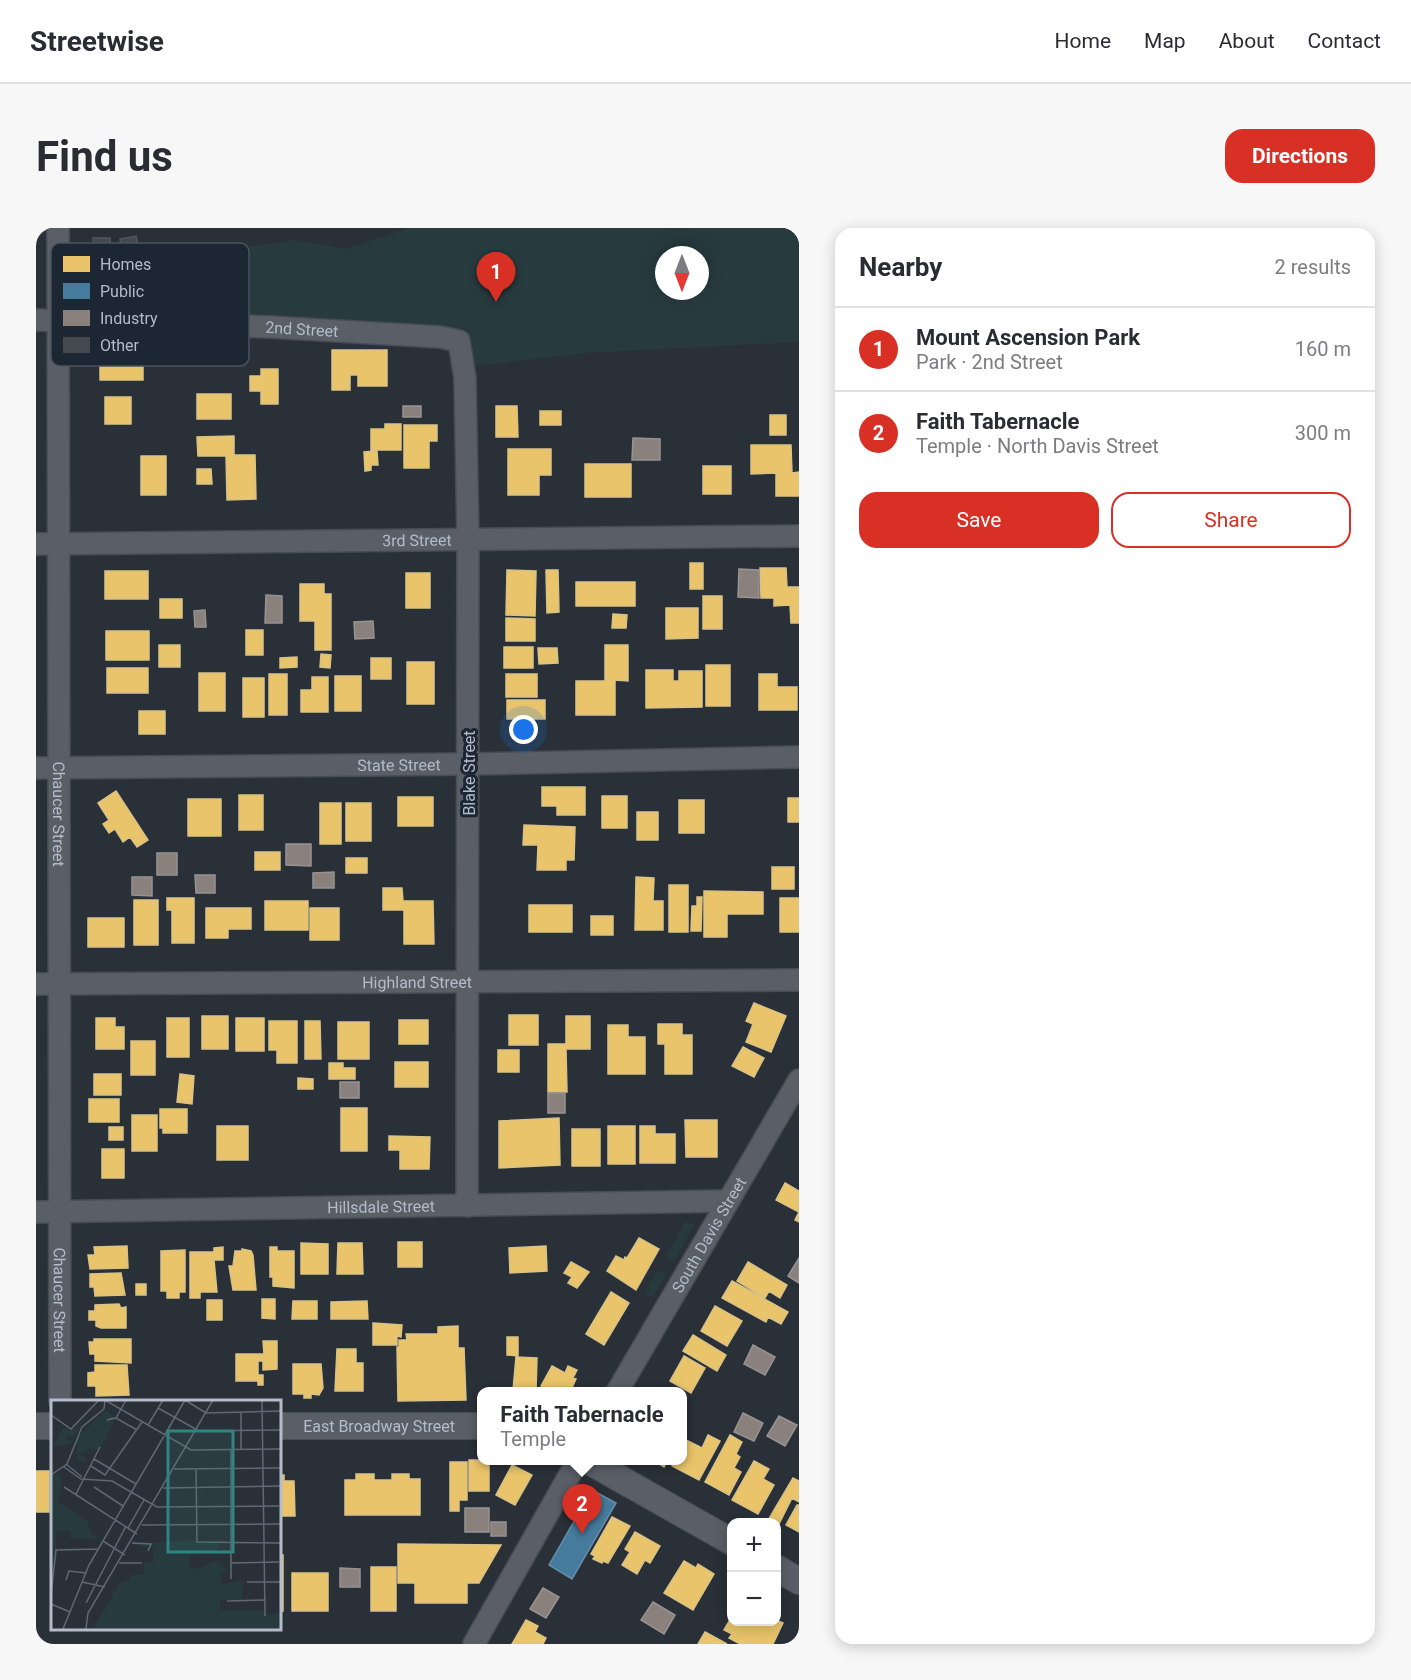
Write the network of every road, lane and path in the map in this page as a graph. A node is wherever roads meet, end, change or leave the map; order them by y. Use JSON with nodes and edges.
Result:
{"nodes":[{"id":1,"x":249,"y":326,"type":"edge"},
{"id":2,"x":459,"y":341,"type":"joint"},
{"id":3,"x":58,"y":366,"type":"edge"},
{"id":4,"x":799,"y":536,"type":"edge"},
{"id":5,"x":468,"y":539,"type":"junction"},
{"id":6,"x":36,"y":543,"type":"edge"},
{"id":7,"x":59,"y":543,"type":"junction"},
{"id":8,"x":799,"y":757,"type":"edge"},
{"id":9,"x":470,"y":764,"type":"junction"},
{"id":10,"x":46,"y":768,"type":"edge"},
{"id":11,"x":799,"y":980,"type":"edge"},
{"id":12,"x":59,"y":983,"type":"junction"},
{"id":13,"x":468,"y":983,"type":"junction"},
{"id":14,"x":36,"y":984,"type":"edge"},
{"id":15,"x":799,"y":1080,"type":"edge"},
{"id":16,"x":727,"y":1201,"type":"junction"},
{"id":17,"x":467,"y":1206,"type":"junction"},
{"id":18,"x":36,"y":1212,"type":"edge"},
{"id":19,"x":58,"y":1212,"type":"junction"},
{"id":20,"x":620,"y":1387,"type":"edge"},
{"id":21,"x":60,"y":1400,"type":"edge"},
{"id":22,"x":280,"y":1426,"type":"edge"},
{"id":23,"x":477,"y":1426,"type":"edge"},
{"id":24,"x":576,"y":1465,"type":"edge"},
{"id":25,"x":594,"y":1465,"type":"edge"},
{"id":26,"x":727,"y":1539,"type":"edge"},
{"id":27,"x":781,"y":1570,"type":"edge"},
{"id":28,"x":799,"y":1581,"type":"edge"},
{"id":29,"x":474,"y":1644,"type":"edge"}],
"edges":[{"from":1,"to":2,"type":"street","name":"2nd Street"},
{"from":2,"to":5,"type":"street","name":"Blake Street"},
{"from":3,"to":7,"type":"street","name":"Chaucer Street"},
{"from":4,"to":5,"type":"street","name":"3rd Street"},
{"from":5,"to":7,"type":"street","name":"3rd Street"},
{"from":5,"to":9,"type":"street","name":"Blake Street"},
{"from":6,"to":7,"type":"street","name":"3rd Street"},
{"from":7,"to":10,"type":"street","name":"Chaucer Street"},
{"from":8,"to":9,"type":"street","name":"State Street"},
{"from":9,"to":10,"type":"street","name":"State Street"},
{"from":9,"to":13,"type":"street","name":"Blake Street"},
{"from":10,"to":12,"type":"street","name":"Chaucer Street"},
{"from":11,"to":13,"type":"street","name":"Highland Street"},
{"from":12,"to":13,"type":"street","name":"Highland Street"},
{"from":12,"to":14,"type":"street","name":"Highland Street"},
{"from":12,"to":19,"type":"street","name":"Chaucer Street"},
{"from":13,"to":17,"type":"street","name":"Blake Street"},
{"from":15,"to":16,"type":"street","name":"South Davis Street"},
{"from":16,"to":17,"type":"street","name":"Hillsdale Street"},
{"from":16,"to":20,"type":"street","name":"South Davis Street"},
{"from":17,"to":19,"type":"street","name":"Hillsdale Street"},
{"from":18,"to":19,"type":"street","name":"Hillsdale Street"},
{"from":19,"to":21,"type":"street","name":"Chaucer Street"},
{"from":22,"to":23,"type":"street","name":"East Broadway Street"},
{"from":24,"to":29,"type":"street"},
{"from":25,"to":26,"type":"street"},
{"from":27,"to":28,"type":"street"}]}
